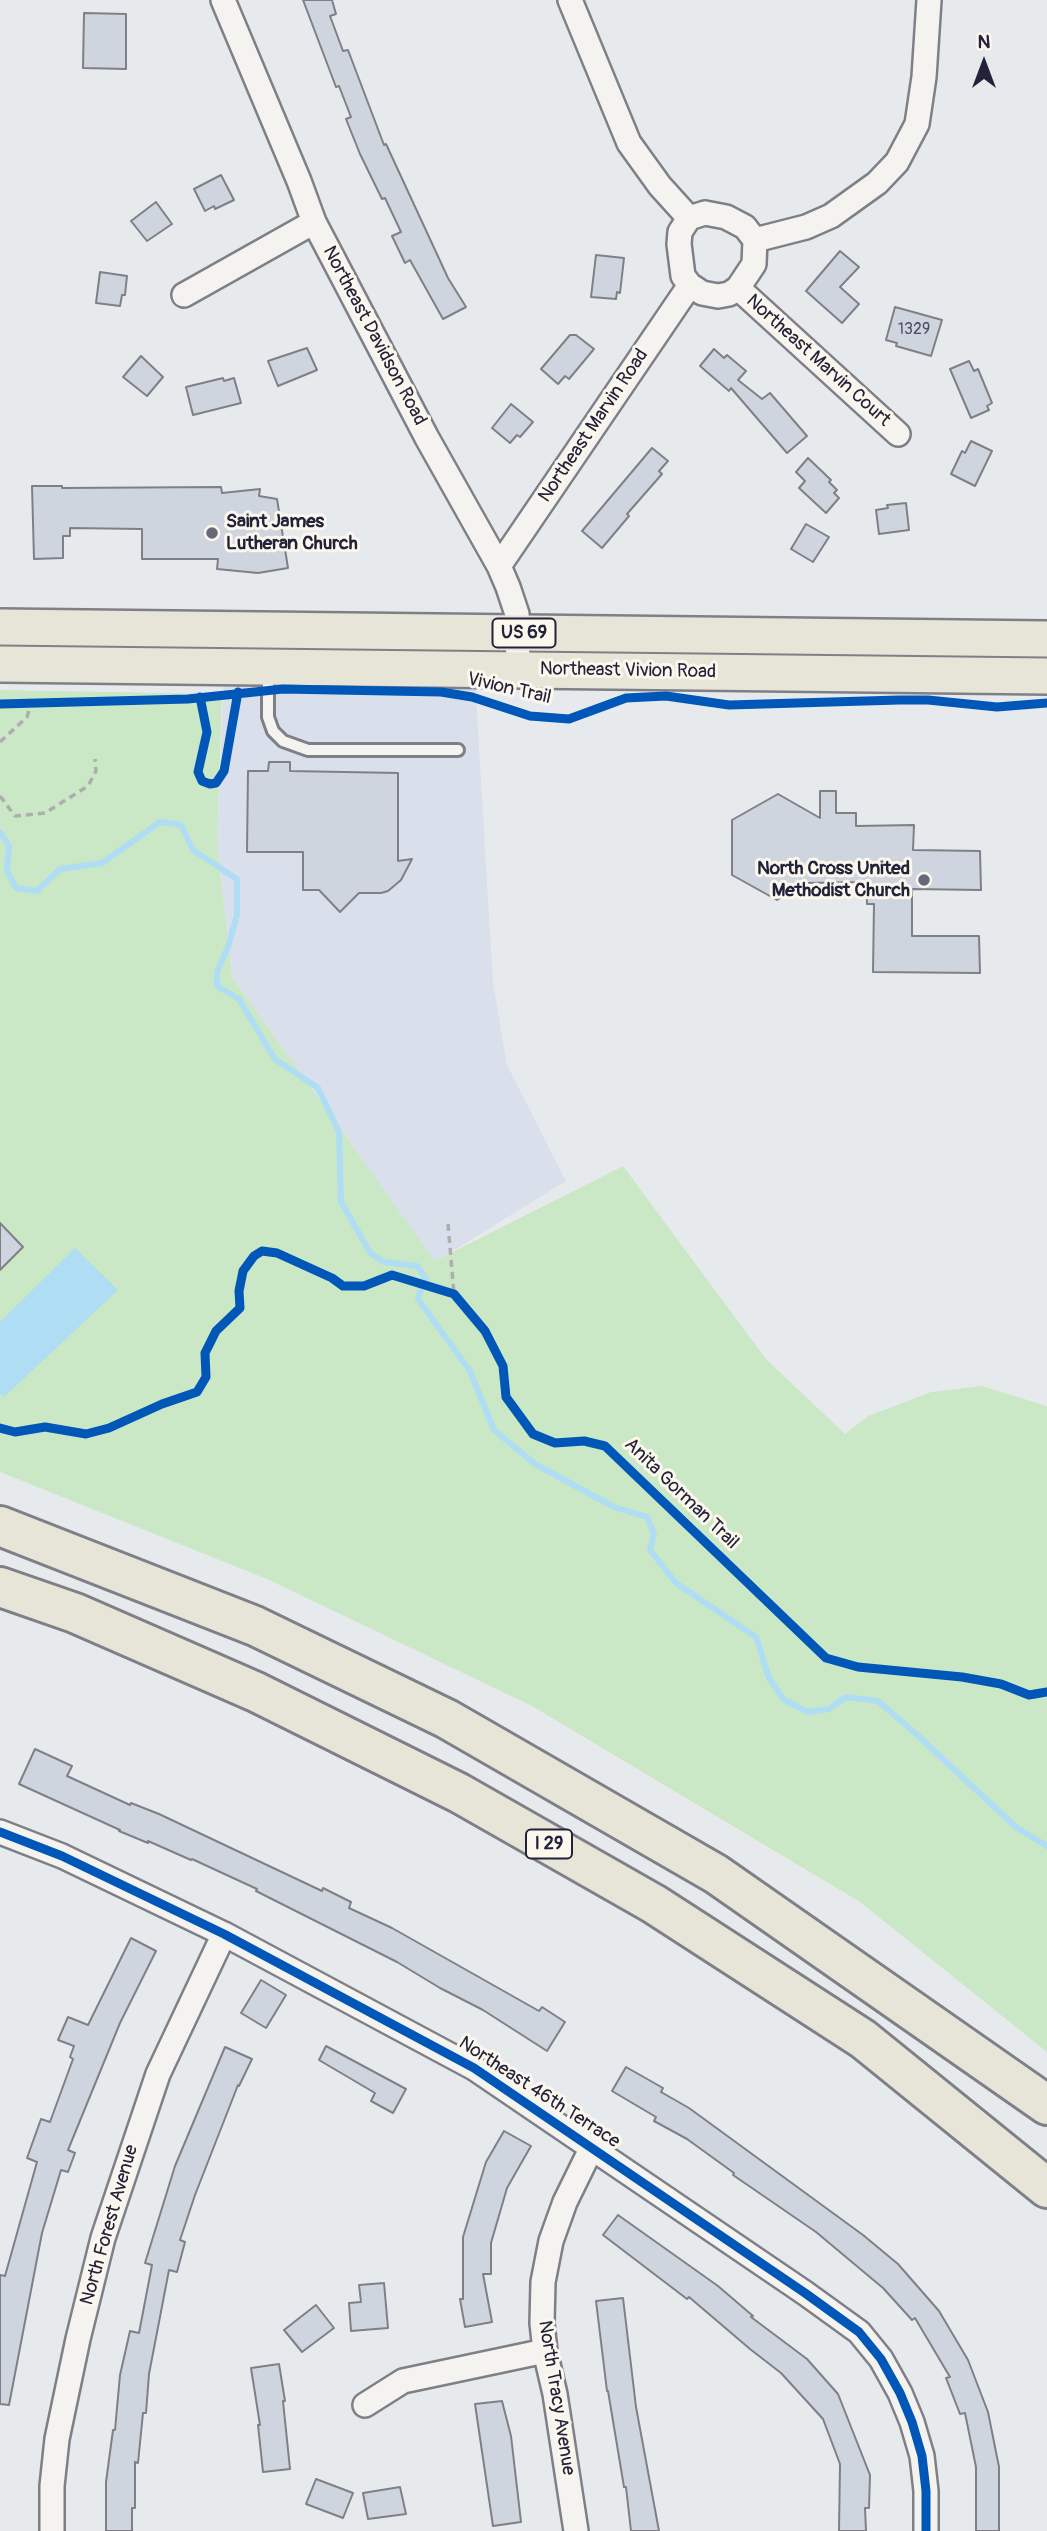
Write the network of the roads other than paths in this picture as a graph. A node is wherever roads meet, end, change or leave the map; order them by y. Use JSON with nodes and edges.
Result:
{"nodes":[{"id":1,"x":223,"y":0,"type":"edge"},
{"id":2,"x":570,"y":0,"type":"edge"},
{"id":3,"x":929,"y":0,"type":"edge"},
{"id":4,"x":689,"y":218,"type":"junction"},
{"id":5,"x":314,"y":222,"type":"junction"},
{"id":6,"x":755,"y":240,"type":"junction"},
{"id":7,"x":690,"y":285,"type":"junction"},
{"id":8,"x":738,"y":288,"type":"junction"},
{"id":9,"x":184,"y":295,"type":"dead end"},
{"id":10,"x":898,"y":435,"type":"dead end"},
{"id":11,"x":499,"y":566,"type":"junction"},
{"id":12,"x":0,"y":627,"type":"edge"},
{"id":13,"x":519,"y":633,"type":"junction"},
{"id":14,"x":1047,"y":639,"type":"edge"},
{"id":15,"x":273,"y":649,"type":"junction"},
{"id":16,"x":0,"y":664,"type":"edge"},
{"id":17,"x":519,"y":669,"type":"junction"},
{"id":18,"x":1044,"y":671,"type":"edge"},
{"id":19,"x":458,"y":750,"type":"dead end"},
{"id":20,"x":0,"y":1526,"type":"edge"},
{"id":21,"x":0,"y":1587,"type":"edge"},
{"id":22,"x":0,"y":1832,"type":"edge"},
{"id":23,"x":224,"y":1934,"type":"junction"},
{"id":24,"x":1047,"y":2105,"type":"edge"},
{"id":25,"x":592,"y":2147,"type":"junction"},
{"id":26,"x":1047,"y":2188,"type":"edge"},
{"id":27,"x":545,"y":2351,"type":"junction"},
{"id":28,"x":365,"y":2405,"type":"dead end"},
{"id":29,"x":52,"y":2531,"type":"edge"},
{"id":30,"x":576,"y":2531,"type":"edge"},
{"id":31,"x":926,"y":2531,"type":"edge"}],
"edges":[{"from":1,"to":5,"type":"street","name":"Northeast Davidson Road"},
{"from":2,"to":4,"type":"street"},
{"from":3,"to":6,"type":"street"},
{"from":4,"to":6,"type":"street"},
{"from":4,"to":7,"type":"street"},
{"from":5,"to":9,"type":"street"},
{"from":5,"to":11,"type":"street","name":"Northeast Davidson Road"},
{"from":6,"to":8,"type":"street"},
{"from":7,"to":8,"type":"street"},
{"from":7,"to":11,"type":"street","name":"Northeast Marvin Road"},
{"from":8,"to":10,"type":"street","name":"Northeast Marvin Court"},
{"from":11,"to":13,"type":"street","name":"Northeast Davidson Road"},
{"from":12,"to":15,"type":"main road","name":"Northeast Vivion Road","number":"US 69"},
{"from":13,"to":14,"type":"main road","name":"Northeast Vivion Road","number":"US 69"},
{"from":13,"to":15,"type":"main road","name":"Northeast Vivion Road","number":"US 69"},
{"from":13,"to":17,"type":"street","name":"Northeast Davidson Road"},
{"from":15,"to":16,"type":"main road","name":"Northeast Vivion Road","number":"US 69"},
{"from":15,"to":17,"type":"main road","name":"Northeast Vivion Road","number":"US 69"},
{"from":15,"to":19,"type":"lane"},
{"from":17,"to":18,"type":"main road","name":"Northeast Vivion Road","number":"US 69"},
{"from":20,"to":24,"type":"highway"},
{"from":21,"to":26,"type":"highway","number":"I 29"},
{"from":22,"to":23,"type":"street","name":"Northeast 46th Terrace"},
{"from":23,"to":25,"type":"street","name":"Northeast 46th Terrace"},
{"from":23,"to":29,"type":"street","name":"North Forest Avenue"},
{"from":25,"to":27,"type":"street","name":"North Tracy Avenue"},
{"from":25,"to":31,"type":"street","name":"Northeast 46th Terrace"},
{"from":27,"to":28,"type":"street"},
{"from":27,"to":30,"type":"street","name":"North Tracy Avenue"}]}
